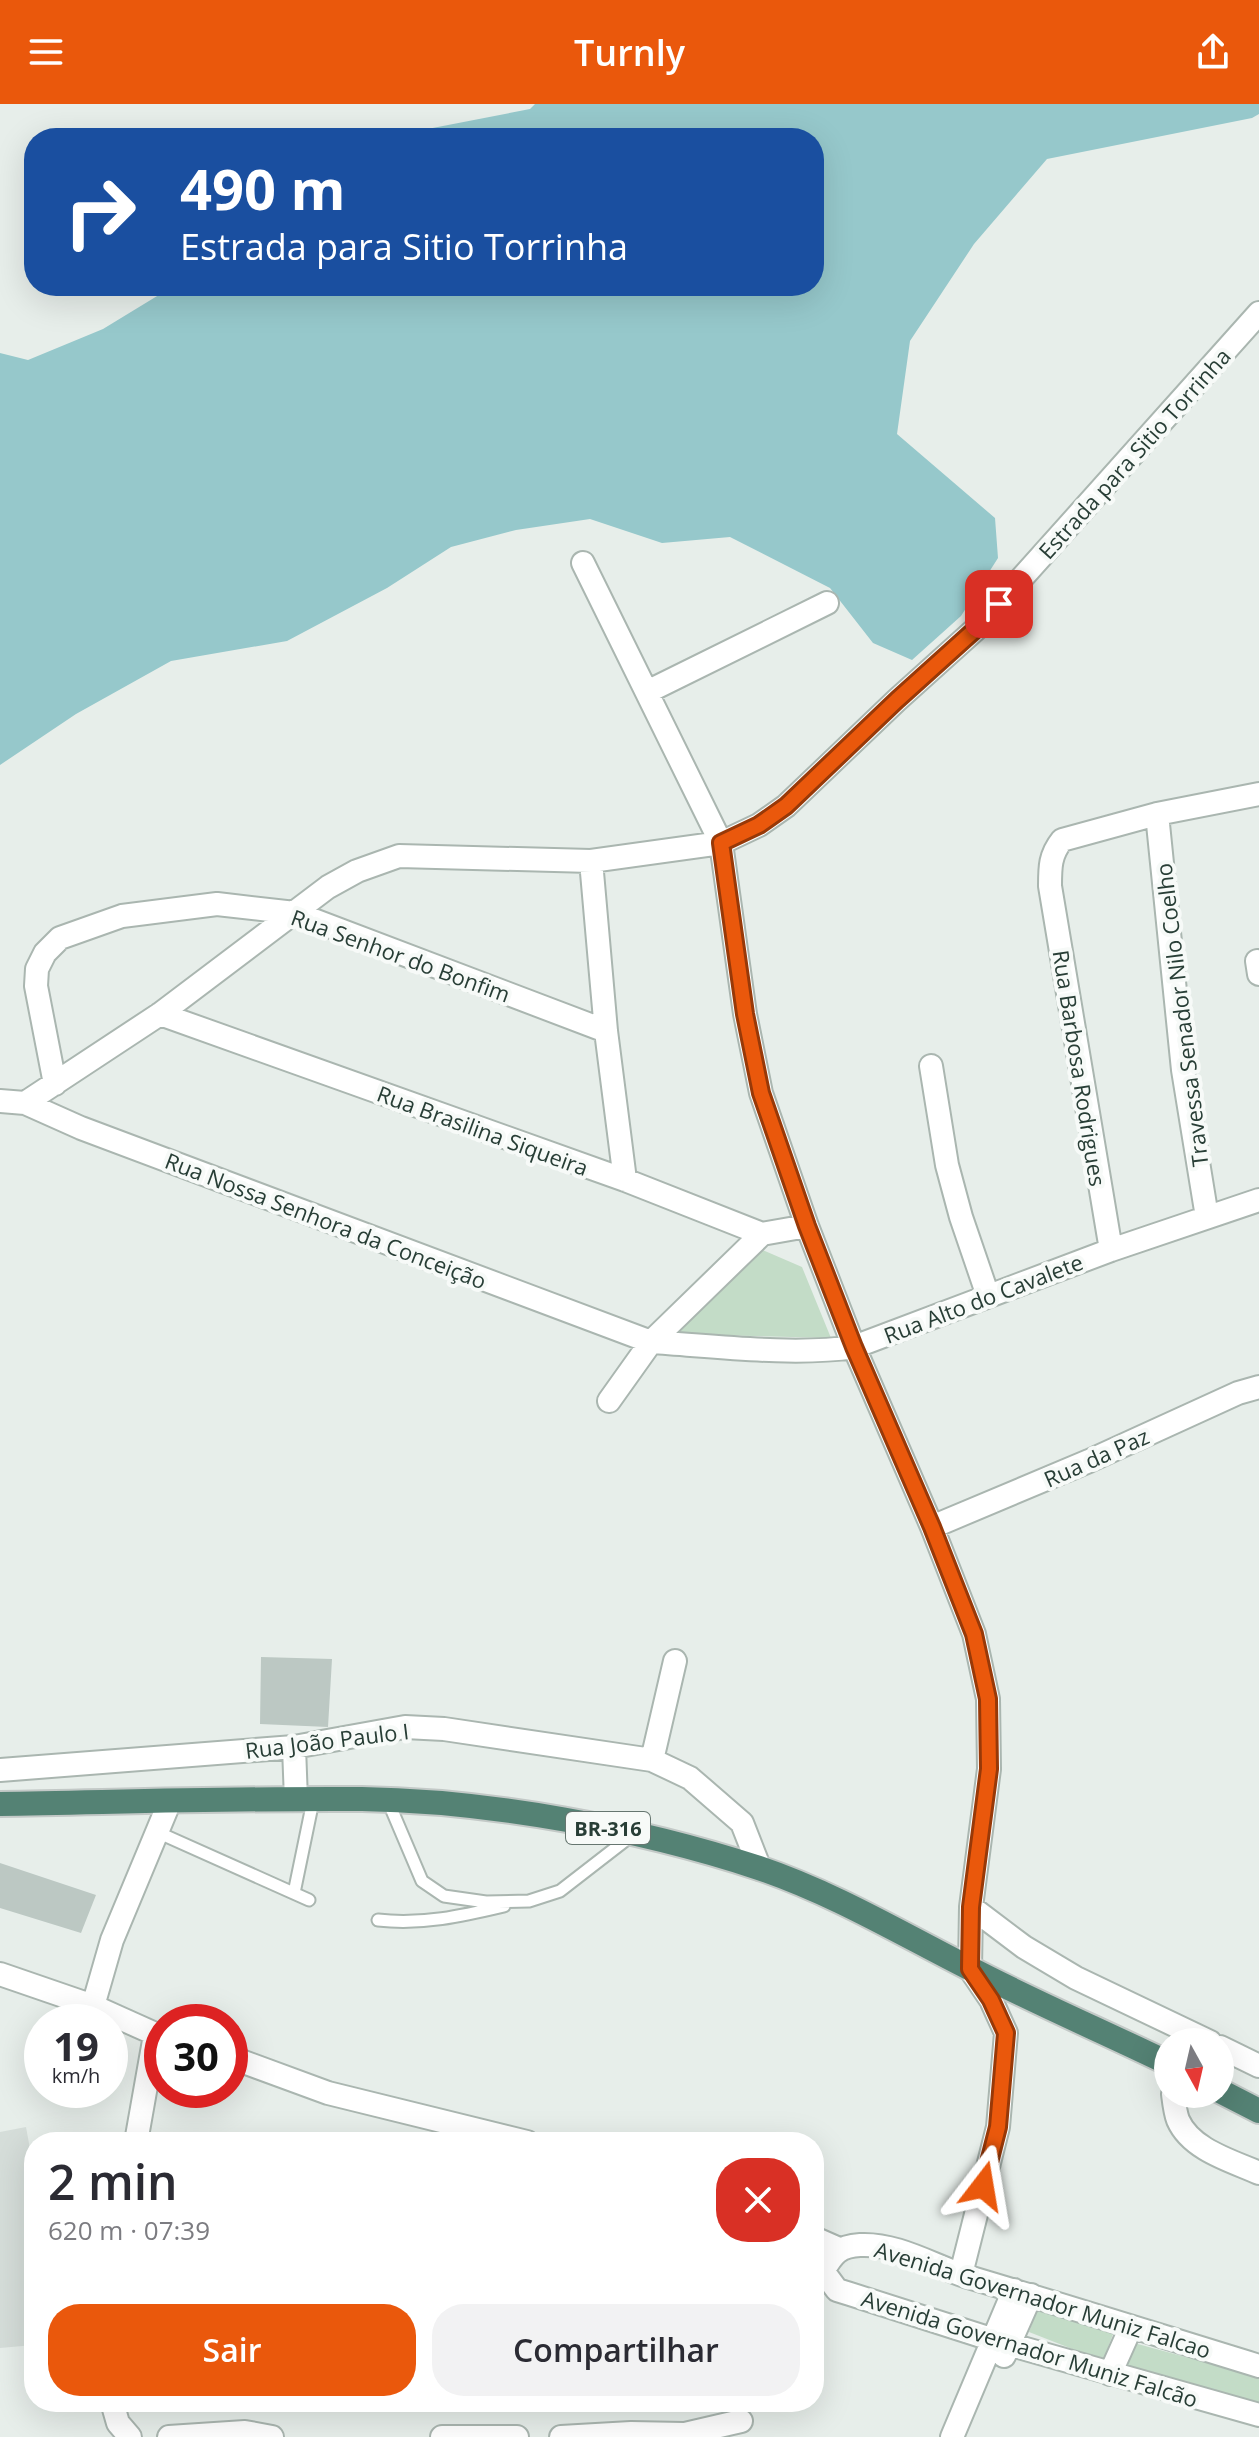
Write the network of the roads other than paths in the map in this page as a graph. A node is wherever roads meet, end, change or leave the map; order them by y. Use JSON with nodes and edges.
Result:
{"nodes":[{"id":1,"x":1259,"y":313,"type":"edge"},
{"id":2,"x":583,"y":563,"type":"dead end"},
{"id":3,"x":827,"y":603,"type":"dead end"},
{"id":4,"x":647,"y":692,"type":"junction"},
{"id":5,"x":1259,"y":794,"type":"edge"},
{"id":6,"x":1157,"y":814,"type":"junction"},
{"id":7,"x":721,"y":843,"type":"junction"},
{"id":8,"x":591,"y":861,"type":"junction"},
{"id":9,"x":295,"y":913,"type":"junction"},
{"id":10,"x":160,"y":1014,"type":"junction"},
{"id":11,"x":606,"y":1031,"type":"junction"},
{"id":12,"x":931,"y":1066,"type":"dead end"},
{"id":13,"x":55,"y":1084,"type":"junction"},
{"id":14,"x":0,"y":1101,"type":"edge"},
{"id":15,"x":25,"y":1103,"type":"junction"},
{"id":16,"x":625,"y":1180,"type":"junction"},
{"id":17,"x":1259,"y":1200,"type":"edge"},
{"id":18,"x":1207,"y":1217,"type":"junction"},
{"id":19,"x":807,"y":1226,"type":"junction"},
{"id":20,"x":762,"y":1234,"type":"junction"},
{"id":21,"x":1111,"y":1250,"type":"junction"},
{"id":22,"x":988,"y":1296,"type":"junction"},
{"id":23,"x":651,"y":1342,"type":"junction"},
{"id":24,"x":854,"y":1347,"type":"junction"},
{"id":25,"x":1259,"y":1387,"type":"edge"},
{"id":26,"x":609,"y":1401,"type":"dead end"},
{"id":27,"x":932,"y":1527,"type":"junction"},
{"id":28,"x":675,"y":1661,"type":"dead end"},
{"id":29,"x":294,"y":1747,"type":"junction"},
{"id":30,"x":652,"y":1760,"type":"junction"},
{"id":31,"x":0,"y":1770,"type":"edge"},
{"id":32,"x":305,"y":1800,"type":"junction"},
{"id":33,"x":170,"y":1801,"type":"junction"},
{"id":34,"x":388,"y":1801,"type":"junction"},
{"id":35,"x":0,"y":1804,"type":"edge"},
{"id":36,"x":157,"y":1832,"type":"junction"},
{"id":37,"x":635,"y":1834,"type":"junction"},
{"id":38,"x":760,"y":1869,"type":"junction"},
{"id":39,"x":294,"y":1893,"type":"junction"},
{"id":40,"x":309,"y":1900,"type":"dead end"},
{"id":41,"x":529,"y":1901,"type":"junction"},
{"id":42,"x":971,"y":1907,"type":"junction"},
{"id":43,"x":378,"y":1920,"type":"dead end"},
{"id":44,"x":970,"y":1969,"type":"junction"},
{"id":45,"x":0,"y":1974,"type":"edge"},
{"id":46,"x":87,"y":2004,"type":"edge"},
{"id":47,"x":94,"y":2004,"type":"edge"},
{"id":48,"x":1181,"y":2028,"type":"edge"},
{"id":49,"x":1234,"y":2054,"type":"edge"},
{"id":50,"x":1154,"y":2058,"type":"edge"},
{"id":51,"x":248,"y":2064,"type":"edge"},
{"id":52,"x":1259,"y":2066,"type":"edge"},
{"id":53,"x":1234,"y":2098,"type":"edge"},
{"id":54,"x":144,"y":2103,"type":"edge"},
{"id":55,"x":1176,"y":2108,"type":"edge"},
{"id":56,"x":1259,"y":2111,"type":"edge"},
{"id":57,"x":138,"y":2132,"type":"edge"},
{"id":58,"x":486,"y":2132,"type":"edge"},
{"id":59,"x":1259,"y":2173,"type":"edge"},
{"id":60,"x":827,"y":2263,"type":"edge"},
{"id":61,"x":961,"y":2274,"type":"junction"},
{"id":62,"x":1022,"y":2292,"type":"junction"},
{"id":63,"x":1131,"y":2327,"type":"junction"},
{"id":64,"x":1002,"y":2342,"type":"junction"},
{"id":65,"x":1259,"y":2366,"type":"edge"},
{"id":66,"x":1110,"y":2374,"type":"junction"},
{"id":67,"x":115,"y":2412,"type":"edge"},
{"id":68,"x":1259,"y":2415,"type":"edge"},
{"id":69,"x":742,"y":2420,"type":"edge"},
{"id":70,"x":678,"y":2435,"type":"edge"},
{"id":71,"x":130,"y":2437,"type":"edge"},
{"id":72,"x":169,"y":2437,"type":"edge"},
{"id":73,"x":272,"y":2437,"type":"edge"},
{"id":74,"x":442,"y":2437,"type":"edge"},
{"id":75,"x":517,"y":2437,"type":"edge"},
{"id":76,"x":561,"y":2437,"type":"edge"},
{"id":77,"x":952,"y":2437,"type":"edge"},
{"id":78,"x":966,"y":2437,"type":"edge"}],
"edges":[{"from":1,"to":7,"type":"street","name":"Estrada para Sitio Torrinha"},
{"from":2,"to":4,"type":"street"},
{"from":3,"to":4,"type":"street"},
{"from":4,"to":7,"type":"street"},
{"from":5,"to":6,"type":"street"},
{"from":6,"to":18,"type":"street","name":"Travessa Senador Nilo Coelho"},
{"from":6,"to":21,"type":"street","name":"Rua Barbosa Rodrigues"},
{"from":7,"to":8,"type":"street","name":"Estrada para Sitio Torrinha"},
{"from":7,"to":19,"type":"street"},
{"from":8,"to":9,"type":"street","name":"Estrada para Sitio Torrinha"},
{"from":8,"to":11,"type":"street"},
{"from":9,"to":10,"type":"street","name":"Estrada para Sitio Torrinha"},
{"from":9,"to":11,"type":"street","name":"Rua Senhor do Bonfim"},
{"from":9,"to":13,"type":"street","name":"Rua Senhor do Bonfim"},
{"from":10,"to":13,"type":"street","name":"Estrada para Sitio Torrinha"},
{"from":10,"to":16,"type":"street","name":"Rua Brasilina Siqueira"},
{"from":11,"to":16,"type":"street"},
{"from":12,"to":22,"type":"street"},
{"from":13,"to":15,"type":"street","name":"Estrada para Sitio Torrinha"},
{"from":14,"to":15,"type":"street","name":"Rua Nossa Senhora da Conceição"},
{"from":15,"to":23,"type":"street","name":"Rua Nossa Senhora da Conceição"},
{"from":16,"to":20,"type":"street","name":"Rua Brasilina Siqueira"},
{"from":17,"to":18,"type":"street","name":"Rua Alto do Cavalete"},
{"from":18,"to":21,"type":"street","name":"Rua Alto do Cavalete"},
{"from":19,"to":20,"type":"street"},
{"from":19,"to":24,"type":"street"},
{"from":20,"to":23,"type":"street"},
{"from":21,"to":22,"type":"street","name":"Rua Alto do Cavalete"},
{"from":22,"to":24,"type":"street","name":"Rua Alto do Cavalete"},
{"from":23,"to":24,"type":"street","name":"Rua Alto do Cavalete"},
{"from":23,"to":26,"type":"street"},
{"from":24,"to":27,"type":"street"},
{"from":25,"to":27,"type":"street","name":"Rua da Paz"},
{"from":27,"to":42,"type":"street"},
{"from":28,"to":30,"type":"street"},
{"from":29,"to":30,"type":"street","name":"Rua João Paulo I"},
{"from":29,"to":31,"type":"street","name":"Rua João Paulo I"},
{"from":29,"to":32,"type":"street"},
{"from":30,"to":38,"type":"street","name":"Rua João Paulo I"},
{"from":32,"to":33,"type":"highway","number":"BR-316"},
{"from":32,"to":34,"type":"highway","number":"BR-316"},
{"from":32,"to":39,"type":"lane"},
{"from":33,"to":35,"type":"highway","number":"BR-316"},
{"from":33,"to":36,"type":"street"},
{"from":34,"to":37,"type":"highway","number":"BR-316"},
{"from":34,"to":41,"type":"lane"},
{"from":36,"to":39,"type":"lane"},
{"from":36,"to":47,"type":"street"},
{"from":37,"to":38,"type":"highway","number":"BR-316"},
{"from":37,"to":41,"type":"lane"},
{"from":38,"to":44,"type":"highway","number":"BR-316"},
{"from":39,"to":40,"type":"lane"},
{"from":41,"to":43,"type":"lane"},
{"from":42,"to":44,"type":"street"},
{"from":42,"to":48,"type":"street"},
{"from":44,"to":50,"type":"highway","number":"BR-316"},
{"from":44,"to":61,"type":"street"},
{"from":45,"to":46,"type":"street"},
{"from":49,"to":52,"type":"street"},
{"from":51,"to":58,"type":"street"},
{"from":53,"to":56,"type":"highway"},
{"from":54,"to":57,"type":"street"},
{"from":55,"to":59,"type":"street"},
{"from":60,"to":61,"type":"street","name":"Avenida Governador Muniz Falcao"},
{"from":60,"to":64,"type":"street","name":"Avenida Governador Muniz Falcão"},
{"from":61,"to":62,"type":"street","name":"Avenida Governador Muniz Falcao"},
{"from":62,"to":63,"type":"street","name":"Avenida Governador Muniz Falcao"},
{"from":62,"to":64,"type":"street"},
{"from":63,"to":65,"type":"street","name":"Avenida Governador Muniz Falcao"},
{"from":63,"to":66,"type":"street"},
{"from":64,"to":66,"type":"street","name":"Avenida Governador Muniz Falcão"},
{"from":64,"to":77,"type":"street"},
{"from":64,"to":78,"type":"street"},
{"from":66,"to":68,"type":"street","name":"Avenida Governador Muniz Falcão"},
{"from":67,"to":71,"type":"street"},
{"from":69,"to":70,"type":"street"},
{"from":70,"to":76,"type":"street"},
{"from":72,"to":73,"type":"street"},
{"from":74,"to":75,"type":"street"}]}
